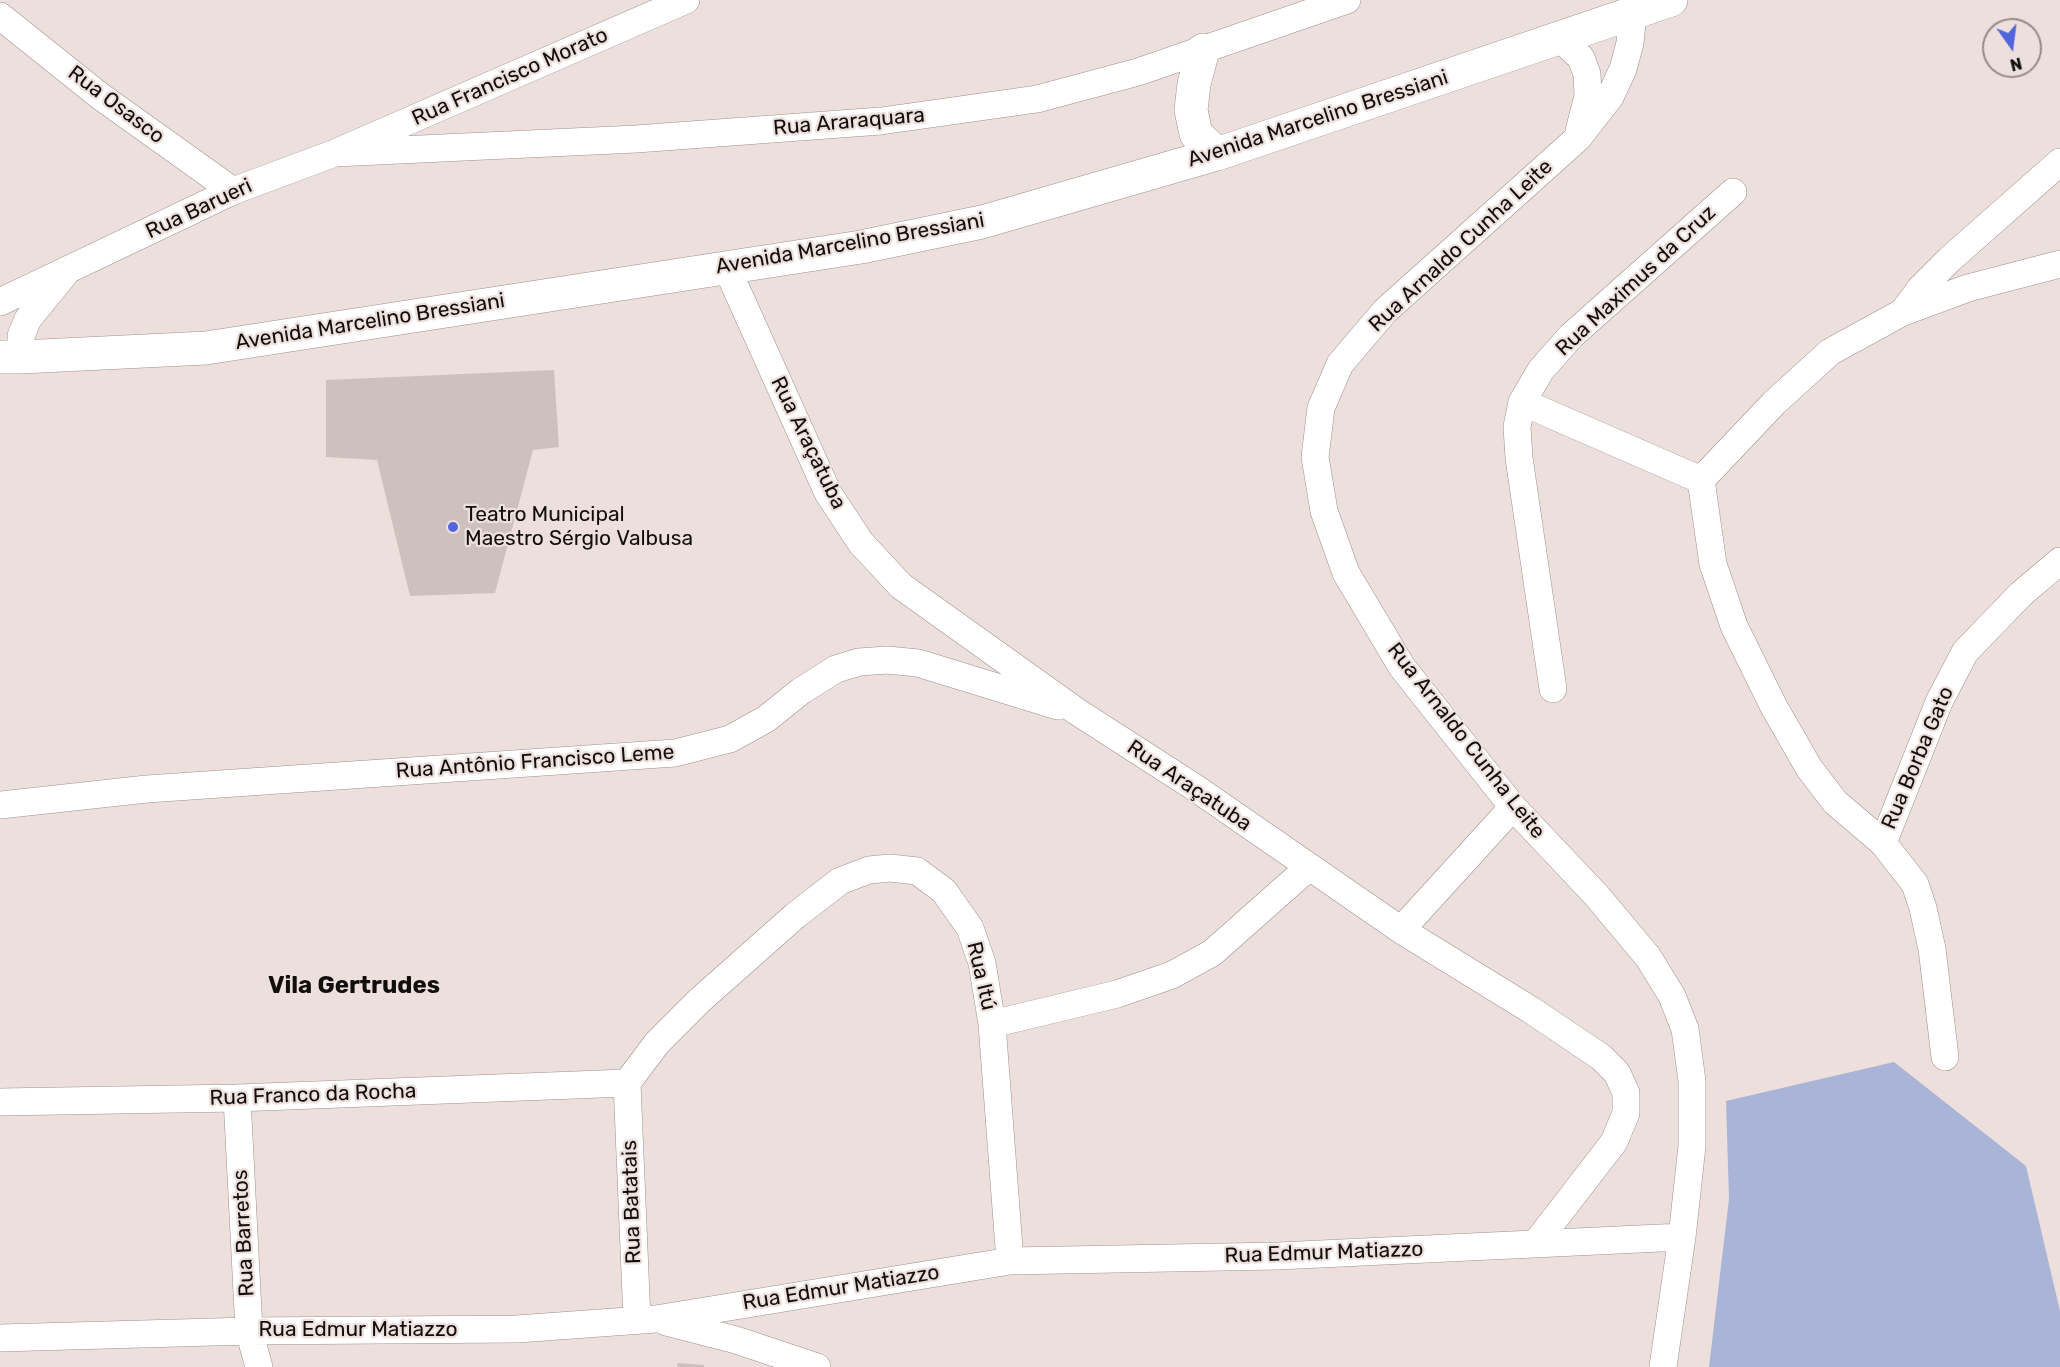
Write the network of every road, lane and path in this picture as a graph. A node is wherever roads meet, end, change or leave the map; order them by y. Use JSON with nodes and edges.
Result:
{"nodes":[{"id":1,"x":686,"y":0,"type":"edge"},
{"id":2,"x":1347,"y":0,"type":"edge"},
{"id":3,"x":1671,"y":0,"type":"edge"},
{"id":4,"x":1619,"y":6,"type":"edge"},
{"id":5,"x":0,"y":16,"type":"edge"},
{"id":6,"x":1560,"y":38,"type":"junction"},
{"id":7,"x":1203,"y":50,"type":"junction"},
{"id":8,"x":1578,"y":138,"type":"junction"},
{"id":9,"x":335,"y":153,"type":"junction"},
{"id":10,"x":1217,"y":154,"type":"junction"},
{"id":11,"x":2060,"y":162,"type":"edge"},
{"id":12,"x":234,"y":191,"type":"junction"},
{"id":13,"x":1733,"y":192,"type":"dead end"},
{"id":14,"x":2060,"y":264,"type":"edge"},
{"id":15,"x":726,"y":266,"type":"junction"},
{"id":16,"x":66,"y":272,"type":"junction"},
{"id":17,"x":0,"y":302,"type":"edge"},
{"id":18,"x":1903,"y":312,"type":"junction"},
{"id":19,"x":11,"y":357,"type":"edge"},
{"id":20,"x":1522,"y":402,"type":"junction"},
{"id":21,"x":1701,"y":480,"type":"junction"},
{"id":22,"x":2060,"y":561,"type":"edge"},
{"id":23,"x":1553,"y":689,"type":"dead end"},
{"id":24,"x":1076,"y":711,"type":"junction"},
{"id":25,"x":0,"y":805,"type":"edge"},
{"id":26,"x":1513,"y":807,"type":"junction"},
{"id":27,"x":1883,"y":843,"type":"junction"},
{"id":28,"x":1308,"y":868,"type":"junction"},
{"id":29,"x":1401,"y":930,"type":"junction"},
{"id":30,"x":992,"y":1024,"type":"junction"},
{"id":31,"x":1945,"y":1057,"type":"dead end"},
{"id":32,"x":627,"y":1083,"type":"junction"},
{"id":33,"x":237,"y":1098,"type":"junction"},
{"id":34,"x":0,"y":1102,"type":"edge"},
{"id":35,"x":1682,"y":1237,"type":"junction"},
{"id":36,"x":1536,"y":1243,"type":"junction"},
{"id":37,"x":1010,"y":1261,"type":"junction"},
{"id":38,"x":646,"y":1320,"type":"junction"},
{"id":39,"x":249,"y":1331,"type":"junction"},
{"id":40,"x":0,"y":1338,"type":"edge"},
{"id":41,"x":259,"y":1367,"type":"edge"},
{"id":42,"x":817,"y":1367,"type":"edge"},
{"id":43,"x":1663,"y":1367,"type":"edge"}],
"edges":[{"from":1,"to":9,"type":"street","name":"Rua Francisco Morato"},
{"from":2,"to":7,"type":"street","name":"Rua Araraquara"},
{"from":3,"to":4,"type":"street","name":"Avenida Marcelino Bressiani"},
{"from":4,"to":6,"type":"street","name":"Avenida Marcelino Bressiani"},
{"from":4,"to":8,"type":"street","name":"Rua Arnaldo Cunha Leite"},
{"from":5,"to":12,"type":"street","name":"Rua Osasco"},
{"from":6,"to":8,"type":"street"},
{"from":6,"to":10,"type":"street","name":"Avenida Marcelino Bressiani"},
{"from":7,"to":9,"type":"street","name":"Rua Araraquara"},
{"from":7,"to":10,"type":"street"},
{"from":8,"to":26,"type":"street","name":"Rua Arnaldo Cunha Leite"},
{"from":9,"to":12,"type":"street","name":"Rua Barueri"},
{"from":10,"to":15,"type":"street","name":"Avenida Marcelino Bressiani"},
{"from":11,"to":18,"type":"street"},
{"from":12,"to":16,"type":"street","name":"Rua Barueri"},
{"from":13,"to":20,"type":"street","name":"Rua Maximus da Cruz"},
{"from":14,"to":18,"type":"street"},
{"from":15,"to":19,"type":"street","name":"Avenida Marcelino Bressiani"},
{"from":15,"to":24,"type":"street","name":"Rua Araçatuba"},
{"from":16,"to":17,"type":"street","name":"Rua Barueri"},
{"from":16,"to":19,"type":"street","name":"Rua Barueri"},
{"from":18,"to":21,"type":"street"},
{"from":20,"to":21,"type":"street"},
{"from":20,"to":23,"type":"street","name":"Rua Maximus da Cruz"},
{"from":21,"to":27,"type":"street"},
{"from":22,"to":27,"type":"street","name":"Rua Borba Gato"},
{"from":24,"to":25,"type":"street","name":"Rua Antônio Francisco Leme"},
{"from":24,"to":28,"type":"street","name":"Rua Araçatuba"},
{"from":26,"to":29,"type":"street"},
{"from":26,"to":35,"type":"street","name":"Rua Arnaldo Cunha Leite"},
{"from":27,"to":31,"type":"street","name":"Rua Borba Gato"},
{"from":28,"to":29,"type":"street","name":"Rua Araçatuba"},
{"from":28,"to":30,"type":"street"},
{"from":29,"to":36,"type":"street","name":"Rua Araçatuba"},
{"from":30,"to":32,"type":"street","name":"Rua Itú"},
{"from":30,"to":37,"type":"street","name":"Rua Itú"},
{"from":32,"to":33,"type":"street","name":"Rua Franco da Rocha"},
{"from":32,"to":38,"type":"street","name":"Rua Batatais"},
{"from":33,"to":34,"type":"street","name":"Rua Franco da Rocha"},
{"from":33,"to":39,"type":"street","name":"Rua Barretos"},
{"from":35,"to":36,"type":"street","name":"Rua Edmur Matiazzo"},
{"from":35,"to":43,"type":"street","name":"Rua Arnaldo Cunha Leite"},
{"from":36,"to":37,"type":"street","name":"Rua Edmur Matiazzo"},
{"from":37,"to":38,"type":"street","name":"Rua Edmur Matiazzo"},
{"from":38,"to":39,"type":"street","name":"Rua Edmur Matiazzo"},
{"from":38,"to":42,"type":"street"},
{"from":39,"to":40,"type":"street","name":"Rua Edmur Matiazzo"},
{"from":39,"to":41,"type":"street","name":"Rua Barretos"}]}
